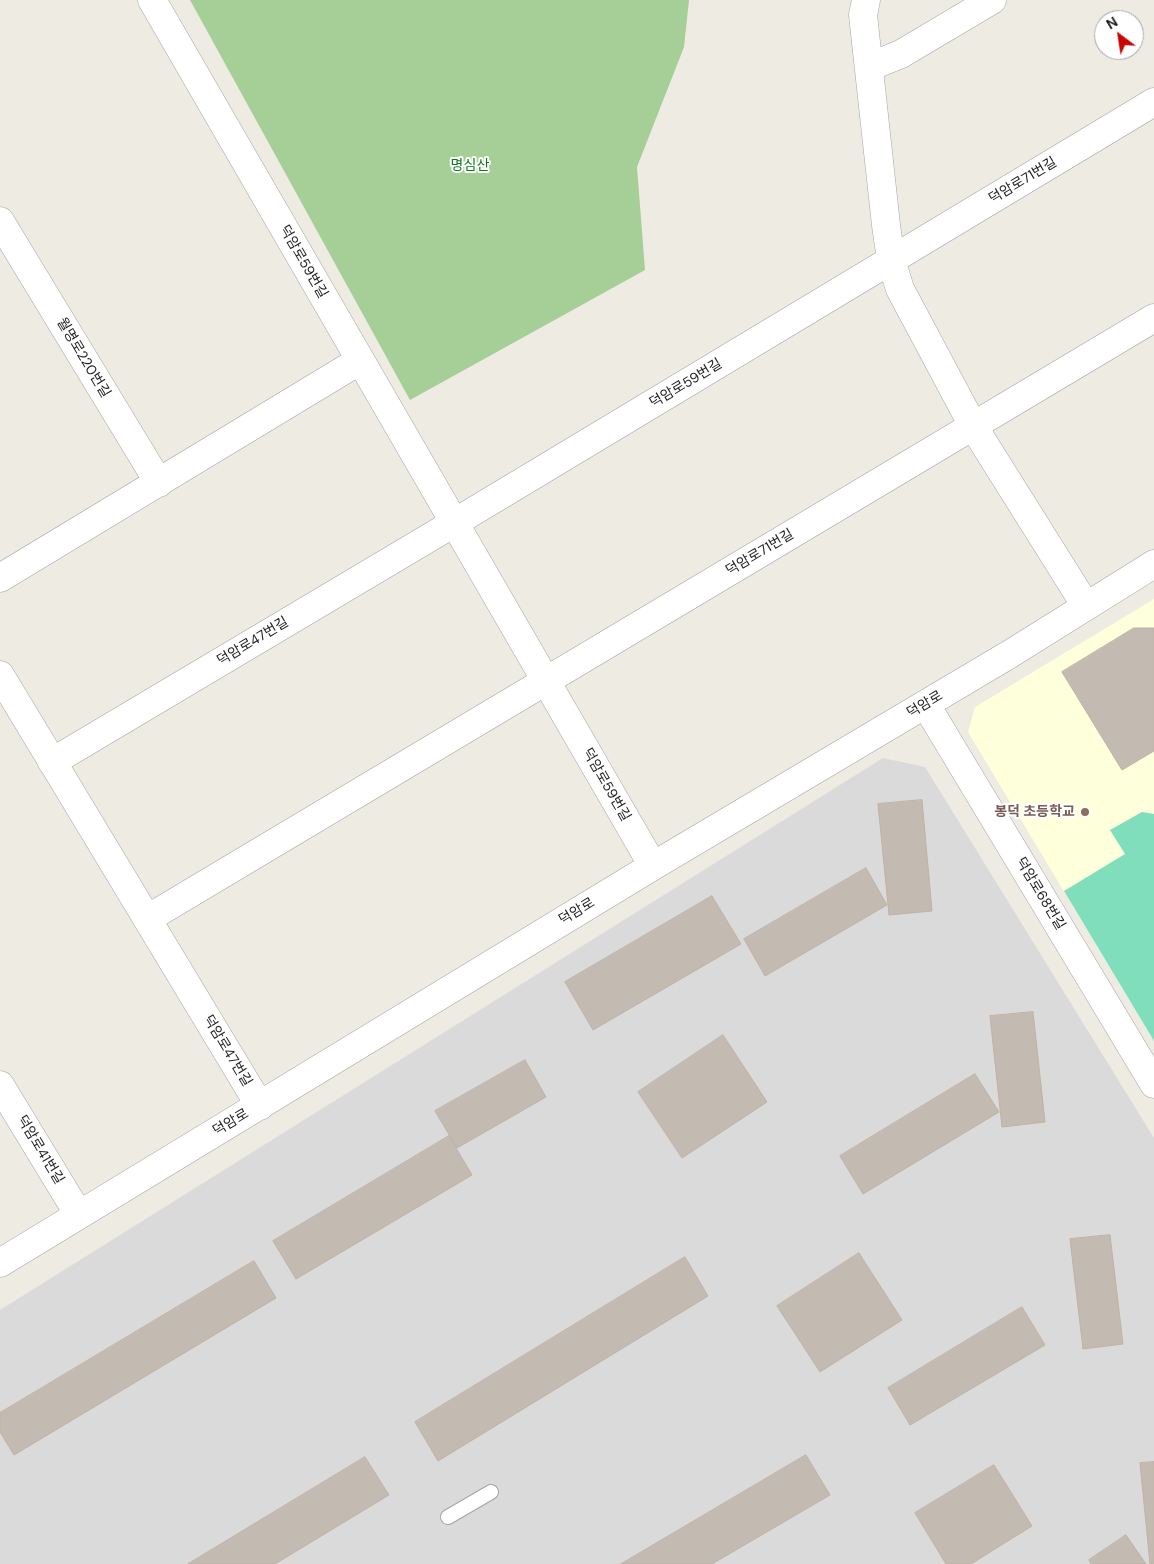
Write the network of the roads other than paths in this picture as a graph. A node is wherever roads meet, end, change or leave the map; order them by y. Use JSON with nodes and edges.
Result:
{"nodes":[{"id":1,"x":152,"y":0,"type":"edge"},
{"id":2,"x":866,"y":0,"type":"edge"},
{"id":3,"x":992,"y":0,"type":"edge"},
{"id":4,"x":869,"y":67,"type":"junction"},
{"id":5,"x":1154,"y":102,"type":"edge"},
{"id":6,"x":4,"y":227,"type":"edge"},
{"id":7,"x":891,"y":260,"type":"junction"},
{"id":8,"x":1154,"y":318,"type":"edge"},
{"id":9,"x":360,"y":361,"type":"junction"},
{"id":10,"x":973,"y":426,"type":"junction"},
{"id":11,"x":159,"y":482,"type":"junction"},
{"id":12,"x":454,"y":523,"type":"junction"},
{"id":13,"x":1154,"y":564,"type":"edge"},
{"id":14,"x":0,"y":578,"type":"edge"},
{"id":15,"x":1086,"y":606,"type":"junction"},
{"id":16,"x":0,"y":675,"type":"edge"},
{"id":17,"x":546,"y":680,"type":"junction"},
{"id":18,"x":926,"y":705,"type":"junction"},
{"id":19,"x":52,"y":762,"type":"junction"},
{"id":20,"x":653,"y":866,"type":"junction"},
{"id":21,"x":147,"y":919,"type":"junction"},
{"id":22,"x":1154,"y":1084,"type":"edge"},
{"id":23,"x":0,"y":1085,"type":"edge"},
{"id":24,"x":260,"y":1106,"type":"junction"},
{"id":25,"x":79,"y":1215,"type":"junction"},
{"id":26,"x":0,"y":1263,"type":"edge"},
{"id":27,"x":491,"y":1492,"type":"dead end"},
{"id":28,"x":448,"y":1517,"type":"dead end"}],
"edges":[{"from":1,"to":9,"type":"street","name":"덕암로59번길"},
{"from":2,"to":4,"type":"street"},
{"from":3,"to":4,"type":"street"},
{"from":4,"to":7,"type":"street"},
{"from":5,"to":7,"type":"street","name":"덕암로71번길"},
{"from":6,"to":11,"type":"street","name":"월명로220번길"},
{"from":7,"to":10,"type":"street"},
{"from":7,"to":12,"type":"street","name":"덕암로59번길"},
{"from":8,"to":10,"type":"street","name":"덕암로71번길"},
{"from":9,"to":11,"type":"street"},
{"from":9,"to":12,"type":"street","name":"덕암로59번길"},
{"from":10,"to":15,"type":"street"},
{"from":10,"to":17,"type":"street","name":"덕암로71번길"},
{"from":11,"to":14,"type":"street"},
{"from":12,"to":17,"type":"street","name":"덕암로59번길"},
{"from":12,"to":19,"type":"street","name":"덕암로47번길"},
{"from":13,"to":15,"type":"street","name":"덕암로"},
{"from":15,"to":18,"type":"street","name":"덕암로"},
{"from":16,"to":19,"type":"street","name":"덕암로47번길"},
{"from":17,"to":20,"type":"street","name":"덕암로59번길"},
{"from":17,"to":21,"type":"street"},
{"from":18,"to":20,"type":"street","name":"덕암로"},
{"from":18,"to":22,"type":"street","name":"덕암로68번길"},
{"from":19,"to":21,"type":"street","name":"덕암로47번길"},
{"from":20,"to":24,"type":"street","name":"덕암로"},
{"from":21,"to":24,"type":"street","name":"덕암로47번길"},
{"from":23,"to":25,"type":"street","name":"덕암로41번길"},
{"from":24,"to":25,"type":"street","name":"덕암로"},
{"from":25,"to":26,"type":"street","name":"덕암로"},
{"from":27,"to":28,"type":"lane"}]}
